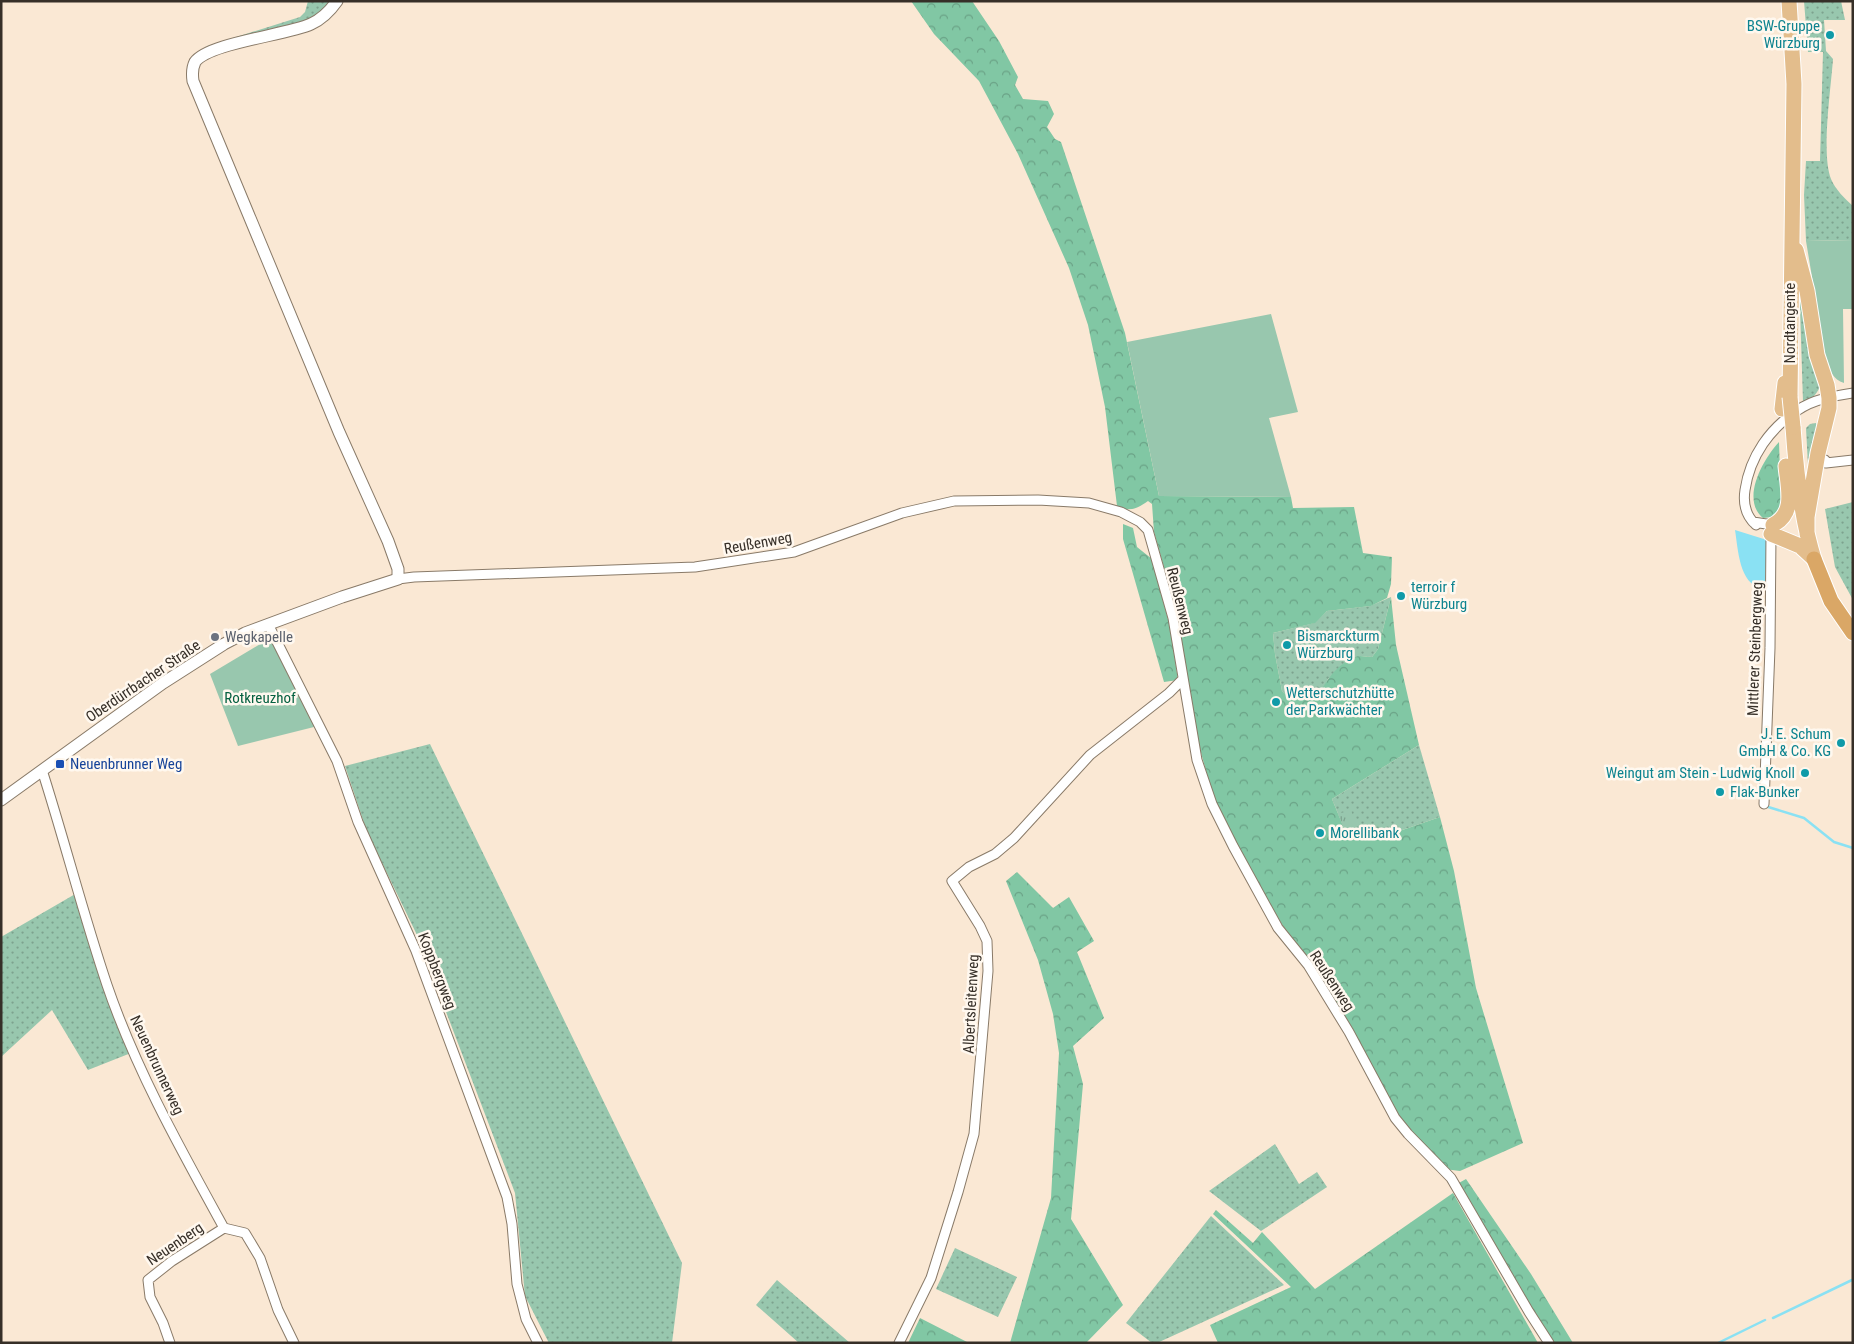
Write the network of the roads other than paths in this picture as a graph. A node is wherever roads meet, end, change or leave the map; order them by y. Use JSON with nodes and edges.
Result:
{"nodes":[{"id":1,"x":337,"y":1,"type":"edge"},
{"id":2,"x":1783,"y":1,"type":"edge"},
{"id":3,"x":1790,"y":1,"type":"edge"},
{"id":4,"x":1793,"y":56,"type":"junction"},
{"id":5,"x":1791,"y":232,"type":"junction"},
{"id":6,"x":1853,"y":393,"type":"edge"},
{"id":7,"x":1829,"y":398,"type":"junction"},
{"id":8,"x":1788,"y":429,"type":"junction"},
{"id":9,"x":1825,"y":460,"type":"dead end"},
{"id":10,"x":1853,"y":460,"type":"edge"},
{"id":11,"x":1772,"y":529,"type":"junction"},
{"id":12,"x":1807,"y":534,"type":"junction"},
{"id":13,"x":1814,"y":559,"type":"junction"},
{"id":14,"x":398,"y":579,"type":"junction"},
{"id":15,"x":268,"y":624,"type":"junction"},
{"id":16,"x":1853,"y":633,"type":"edge"},
{"id":17,"x":1182,"y":680,"type":"junction"},
{"id":18,"x":42,"y":770,"type":"junction"},
{"id":19,"x":1,"y":800,"type":"edge"},
{"id":20,"x":1764,"y":804,"type":"dead end"},
{"id":21,"x":224,"y":1228,"type":"junction"},
{"id":22,"x":170,"y":1343,"type":"edge"},
{"id":23,"x":294,"y":1343,"type":"edge"},
{"id":24,"x":538,"y":1343,"type":"edge"},
{"id":25,"x":899,"y":1343,"type":"edge"},
{"id":26,"x":1549,"y":1343,"type":"edge"}],
"edges":[{"from":1,"to":14,"type":"street"},
{"from":2,"to":4,"type":"main road"},
{"from":3,"to":4,"type":"main road","name":"Nordtangente"},
{"from":4,"to":5,"type":"main road","name":"Nordtangente"},
{"from":5,"to":7,"type":"main road"},
{"from":5,"to":8,"type":"main road","name":"Nordtangente","bridge":true},
{"from":6,"to":7,"type":"street"},
{"from":7,"to":11,"type":"street"},
{"from":7,"to":12,"type":"main road"},
{"from":8,"to":11,"type":"main road"},
{"from":8,"to":12,"type":"main road","name":"Nordtangente"},
{"from":9,"to":10,"type":"street"},
{"from":11,"to":13,"type":"main road"},
{"from":11,"to":20,"type":"street","name":"Mittlerer Steinbergweg"},
{"from":12,"to":13,"type":"main road","name":"Nordtangente"},
{"from":13,"to":16,"type":"highway","name":"Nordtangente"},
{"from":14,"to":15,"type":"street","name":"Oberdürrbacher Straße"},
{"from":14,"to":17,"type":"street","name":"Reußenweg"},
{"from":15,"to":18,"type":"street","name":"Oberdürrbacher Straße"},
{"from":15,"to":24,"type":"street","name":"Koppbergweg"},
{"from":17,"to":25,"type":"street","name":"Albertsleitenweg"},
{"from":17,"to":26,"type":"street","name":"Reußenweg"},
{"from":18,"to":19,"type":"street","name":"Oberdürrbacher Straße"},
{"from":18,"to":21,"type":"street","name":"Neuenbrunnerweg"},
{"from":21,"to":22,"type":"street","name":"Neuenberg"},
{"from":21,"to":23,"type":"street"}]}
